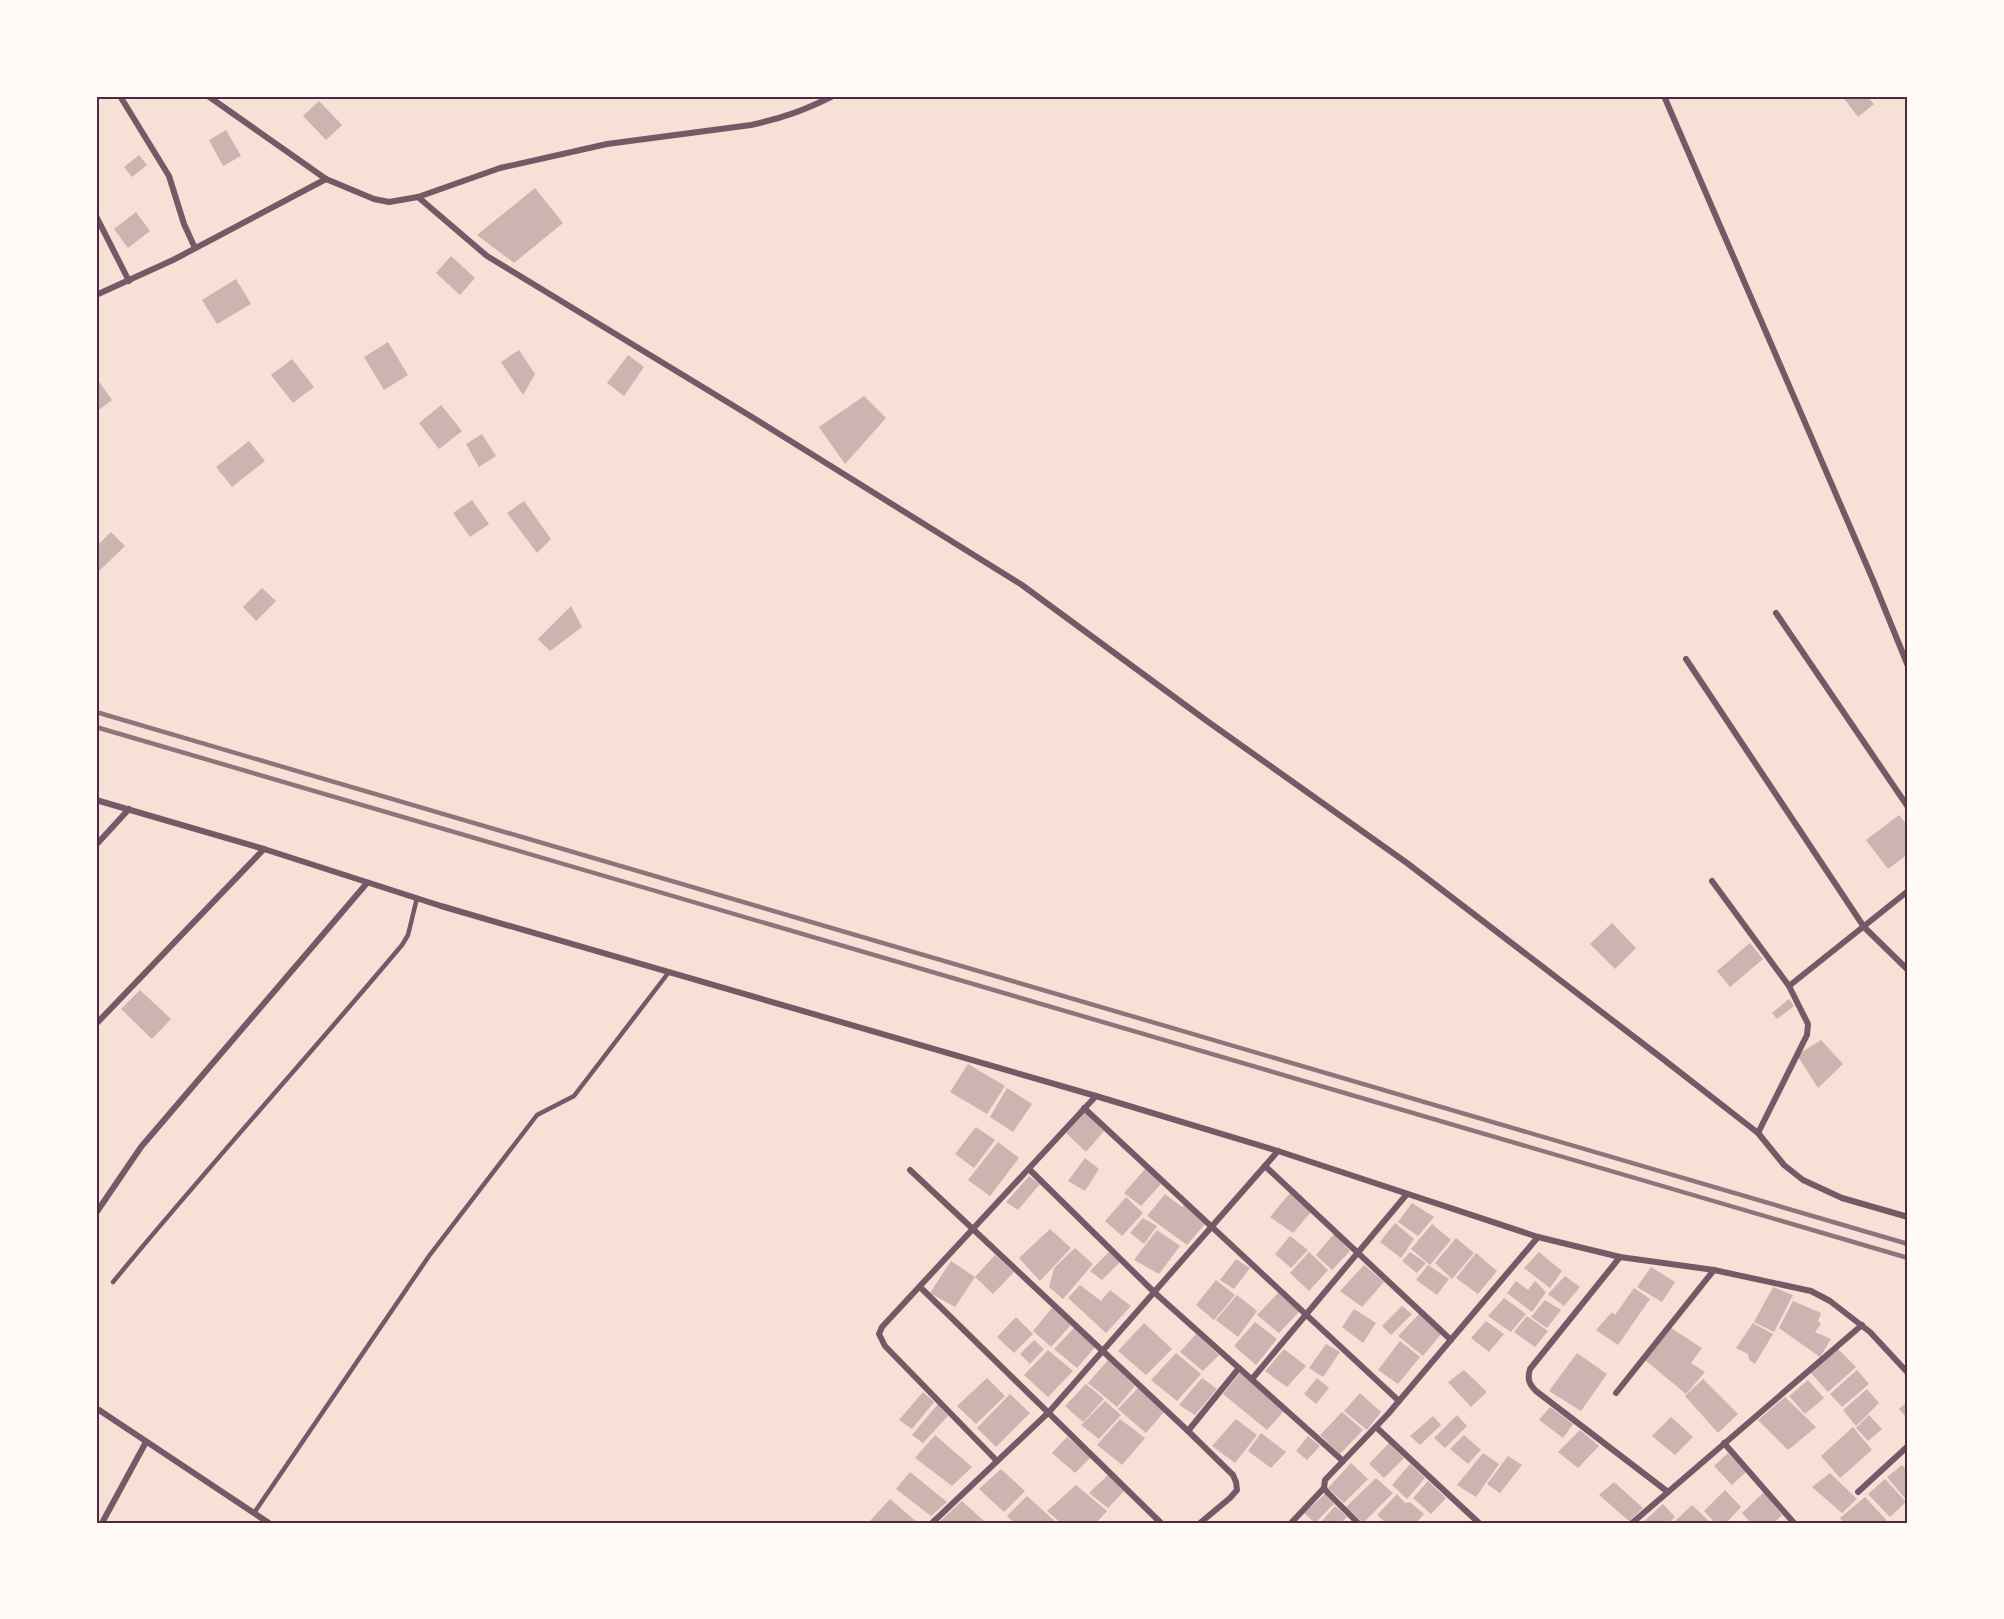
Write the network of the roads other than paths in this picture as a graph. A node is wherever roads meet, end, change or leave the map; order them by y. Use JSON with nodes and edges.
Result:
{"nodes":[{"id":1,"x":120,"y":96,"type":"edge"},
{"id":2,"x":208,"y":96,"type":"edge"},
{"id":3,"x":833,"y":96,"type":"edge"},
{"id":4,"x":1664,"y":96,"type":"edge"},
{"id":5,"x":326,"y":179,"type":"junction"},
{"id":6,"x":418,"y":197,"type":"junction"},
{"id":7,"x":96,"y":216,"type":"edge"},
{"id":8,"x":195,"y":248,"type":"junction"},
{"id":9,"x":129,"y":281,"type":"junction"},
{"id":10,"x":96,"y":295,"type":"edge"},
{"id":11,"x":1776,"y":613,"type":"dead end"},
{"id":12,"x":1686,"y":659,"type":"dead end"},
{"id":13,"x":1908,"y":666,"type":"edge"},
{"id":14,"x":96,"y":800,"type":"edge"},
{"id":15,"x":1908,"y":807,"type":"edge"},
{"id":16,"x":129,"y":810,"type":"junction"},
{"id":17,"x":96,"y":845,"type":"edge"},
{"id":18,"x":264,"y":849,"type":"junction"},
{"id":19,"x":1712,"y":881,"type":"dead end"},
{"id":20,"x":367,"y":883,"type":"junction"},
{"id":21,"x":1908,"y":891,"type":"edge"},
{"id":22,"x":417,"y":898,"type":"junction"},
{"id":23,"x":1864,"y":927,"type":"junction"},
{"id":24,"x":1908,"y":970,"type":"edge"},
{"id":25,"x":669,"y":972,"type":"junction"},
{"id":26,"x":1789,"y":986,"type":"junction"},
{"id":27,"x":96,"y":1024,"type":"edge"},
{"id":28,"x":1096,"y":1096,"type":"junction"},
{"id":29,"x":1084,"y":1108,"type":"junction"},
{"id":30,"x":1758,"y":1133,"type":"junction"},
{"id":31,"x":1278,"y":1151,"type":"junction"},
{"id":32,"x":1265,"y":1166,"type":"junction"},
{"id":33,"x":1029,"y":1168,"type":"junction"},
{"id":34,"x":910,"y":1170,"type":"dead end"},
{"id":35,"x":1407,"y":1194,"type":"junction"},
{"id":36,"x":96,"y":1213,"type":"edge"},
{"id":37,"x":1908,"y":1217,"type":"edge"},
{"id":38,"x":1213,"y":1227,"type":"junction"},
{"id":39,"x":973,"y":1229,"type":"junction"},
{"id":40,"x":1538,"y":1237,"type":"junction"},
{"id":41,"x":1358,"y":1253,"type":"junction"},
{"id":42,"x":1620,"y":1257,"type":"junction"},
{"id":43,"x":1714,"y":1270,"type":"junction"},
{"id":44,"x":113,"y":1282,"type":"dead end"},
{"id":45,"x":920,"y":1287,"type":"junction"},
{"id":46,"x":1155,"y":1293,"type":"junction"},
{"id":47,"x":1306,"y":1314,"type":"junction"},
{"id":48,"x":1862,"y":1325,"type":"junction"},
{"id":49,"x":1451,"y":1340,"type":"junction"},
{"id":50,"x":1103,"y":1351,"type":"junction"},
{"id":51,"x":1239,"y":1368,"type":"junction"},
{"id":52,"x":1908,"y":1374,"type":"edge"},
{"id":53,"x":1252,"y":1379,"type":"junction"},
{"id":54,"x":1616,"y":1393,"type":"dead end"},
{"id":55,"x":1399,"y":1401,"type":"junction"},
{"id":56,"x":96,"y":1408,"type":"edge"},
{"id":57,"x":1049,"y":1412,"type":"junction"},
{"id":58,"x":1376,"y":1427,"type":"junction"},
{"id":59,"x":1188,"y":1431,"type":"junction"},
{"id":60,"x":146,"y":1442,"type":"junction"},
{"id":61,"x":1724,"y":1443,"type":"junction"},
{"id":62,"x":1908,"y":1446,"type":"edge"},
{"id":63,"x":998,"y":1461,"type":"junction"},
{"id":64,"x":1343,"y":1461,"type":"junction"},
{"id":65,"x":1324,"y":1488,"type":"junction"},
{"id":66,"x":1668,"y":1492,"type":"junction"},
{"id":67,"x":1858,"y":1492,"type":"dead end"},
{"id":68,"x":254,"y":1513,"type":"junction"},
{"id":69,"x":102,"y":1523,"type":"edge"},
{"id":70,"x":269,"y":1523,"type":"edge"},
{"id":71,"x":932,"y":1523,"type":"edge"},
{"id":72,"x":1161,"y":1523,"type":"edge"},
{"id":73,"x":1200,"y":1523,"type":"edge"},
{"id":74,"x":1291,"y":1523,"type":"edge"},
{"id":75,"x":1358,"y":1523,"type":"edge"},
{"id":76,"x":1479,"y":1523,"type":"edge"},
{"id":77,"x":1632,"y":1523,"type":"edge"},
{"id":78,"x":1794,"y":1523,"type":"edge"}],
"edges":[{"from":1,"to":8,"type":"street"},
{"from":2,"to":5,"type":"street"},
{"from":3,"to":6,"type":"street"},
{"from":4,"to":13,"type":"street"},
{"from":5,"to":6,"type":"street"},
{"from":5,"to":8,"type":"street"},
{"from":6,"to":30,"type":"street"},
{"from":7,"to":9,"type":"street"},
{"from":8,"to":9,"type":"street"},
{"from":9,"to":10,"type":"street"},
{"from":11,"to":15,"type":"street"},
{"from":12,"to":23,"type":"street"},
{"from":14,"to":16,"type":"street"},
{"from":16,"to":17,"type":"street"},
{"from":16,"to":18,"type":"street"},
{"from":18,"to":20,"type":"street"},
{"from":18,"to":27,"type":"street"},
{"from":19,"to":26,"type":"street"},
{"from":20,"to":22,"type":"street"},
{"from":20,"to":36,"type":"street"},
{"from":21,"to":23,"type":"street"},
{"from":22,"to":25,"type":"street"},
{"from":22,"to":44,"type":"lane"},
{"from":23,"to":24,"type":"street"},
{"from":23,"to":26,"type":"street"},
{"from":25,"to":28,"type":"street"},
{"from":25,"to":68,"type":"lane"},
{"from":26,"to":30,"type":"street"},
{"from":28,"to":29,"type":"street"},
{"from":28,"to":31,"type":"street"},
{"from":29,"to":33,"type":"street"},
{"from":29,"to":38,"type":"street"},
{"from":30,"to":37,"type":"street"},
{"from":31,"to":32,"type":"street"},
{"from":31,"to":35,"type":"street"},
{"from":32,"to":38,"type":"street"},
{"from":32,"to":41,"type":"street"},
{"from":33,"to":39,"type":"street"},
{"from":33,"to":46,"type":"street"},
{"from":34,"to":39,"type":"street"},
{"from":35,"to":40,"type":"street"},
{"from":35,"to":41,"type":"street"},
{"from":38,"to":46,"type":"street"},
{"from":38,"to":47,"type":"street"},
{"from":39,"to":45,"type":"street"},
{"from":39,"to":50,"type":"street"},
{"from":40,"to":42,"type":"street"},
{"from":40,"to":49,"type":"street"},
{"from":41,"to":47,"type":"street"},
{"from":41,"to":49,"type":"street"},
{"from":42,"to":43,"type":"street"},
{"from":42,"to":66,"type":"street"},
{"from":43,"to":48,"type":"street"},
{"from":43,"to":54,"type":"street"},
{"from":45,"to":57,"type":"street"},
{"from":45,"to":63,"type":"street"},
{"from":46,"to":50,"type":"street"},
{"from":46,"to":51,"type":"street"},
{"from":47,"to":53,"type":"street"},
{"from":47,"to":55,"type":"street"},
{"from":48,"to":52,"type":"street"},
{"from":48,"to":61,"type":"street"},
{"from":49,"to":55,"type":"street"},
{"from":50,"to":57,"type":"street"},
{"from":50,"to":59,"type":"street"},
{"from":51,"to":53,"type":"street"},
{"from":51,"to":59,"type":"street"},
{"from":53,"to":64,"type":"street"},
{"from":55,"to":58,"type":"street"},
{"from":56,"to":60,"type":"street"},
{"from":57,"to":63,"type":"street"},
{"from":57,"to":72,"type":"street"},
{"from":58,"to":64,"type":"street"},
{"from":58,"to":76,"type":"street"},
{"from":59,"to":73,"type":"street"},
{"from":60,"to":68,"type":"street"},
{"from":60,"to":69,"type":"street"},
{"from":61,"to":66,"type":"street"},
{"from":61,"to":78,"type":"street"},
{"from":62,"to":67,"type":"street"},
{"from":63,"to":71,"type":"street"},
{"from":64,"to":65,"type":"street"},
{"from":65,"to":74,"type":"street"},
{"from":65,"to":75,"type":"street"},
{"from":66,"to":77,"type":"street"},
{"from":68,"to":70,"type":"street"}]}
